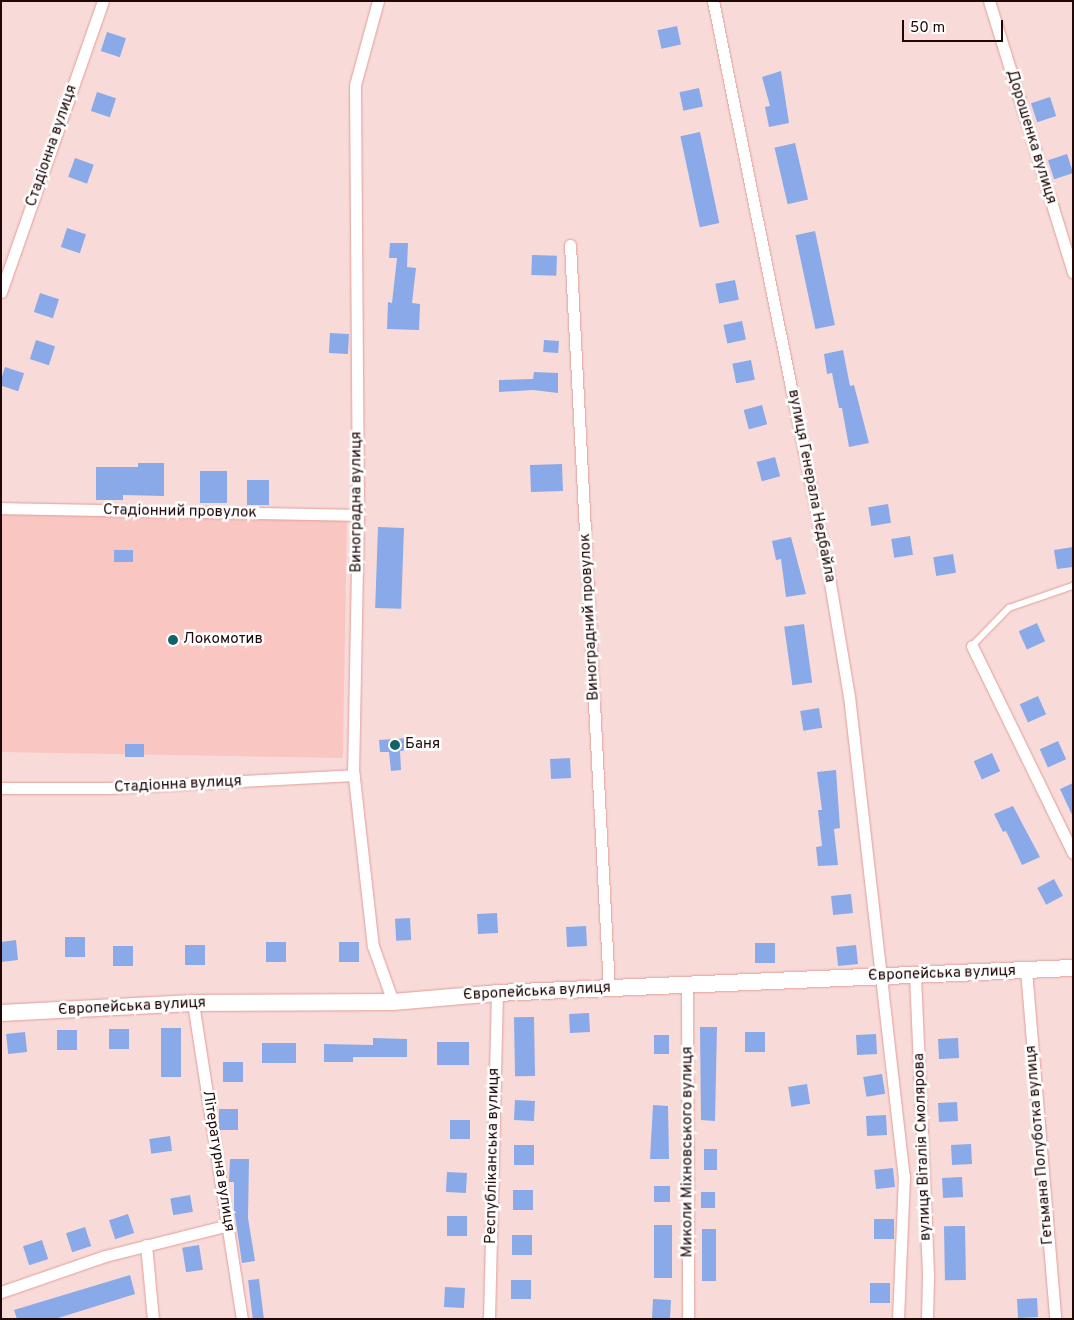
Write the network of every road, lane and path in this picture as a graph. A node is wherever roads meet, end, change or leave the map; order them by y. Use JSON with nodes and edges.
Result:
{"nodes":[{"id":1,"x":103,"y":1,"type":"edge"},
{"id":2,"x":378,"y":1,"type":"edge"},
{"id":3,"x":713,"y":1,"type":"edge"},
{"id":4,"x":988,"y":1,"type":"edge"},
{"id":5,"x":570,"y":245,"type":"dead end"},
{"id":6,"x":1073,"y":272,"type":"edge"},
{"id":7,"x":1,"y":292,"type":"edge"},
{"id":8,"x":1,"y":508,"type":"edge"},
{"id":9,"x":358,"y":515,"type":"junction"},
{"id":10,"x":1073,"y":586,"type":"edge"},
{"id":11,"x":972,"y":646,"type":"joint"},
{"id":12,"x":354,"y":775,"type":"junction"},
{"id":13,"x":1,"y":788,"type":"edge"},
{"id":14,"x":1073,"y":853,"type":"edge"},
{"id":15,"x":1073,"y":968,"type":"edge"},
{"id":16,"x":1026,"y":970,"type":"junction"},
{"id":17,"x":915,"y":975,"type":"junction"},
{"id":18,"x":882,"y":976,"type":"junction"},
{"id":19,"x":687,"y":986,"type":"junction"},
{"id":20,"x":609,"y":988,"type":"junction"},
{"id":21,"x":497,"y":993,"type":"junction"},
{"id":22,"x":393,"y":1002,"type":"junction"},
{"id":23,"x":193,"y":1003,"type":"junction"},
{"id":24,"x":1,"y":1013,"type":"edge"},
{"id":25,"x":228,"y":1225,"type":"junction"},
{"id":26,"x":146,"y":1245,"type":"junction"},
{"id":27,"x":1,"y":1292,"type":"edge"},
{"id":28,"x":153,"y":1319,"type":"edge"},
{"id":29,"x":242,"y":1319,"type":"edge"},
{"id":30,"x":489,"y":1319,"type":"edge"},
{"id":31,"x":688,"y":1319,"type":"edge"},
{"id":32,"x":898,"y":1319,"type":"edge"},
{"id":33,"x":927,"y":1319,"type":"edge"},
{"id":34,"x":1054,"y":1319,"type":"edge"}],
"edges":[{"from":1,"to":7,"type":"street","name":"Стадіонна вулиця"},
{"from":2,"to":9,"type":"street","name":"Виноградна вулиця"},
{"from":3,"to":18,"type":"street","name":"вулиця Генерала Недбайла"},
{"from":4,"to":6,"type":"street","name":"Дорошенка вулиця"},
{"from":5,"to":20,"type":"street","name":"Виноградний провулок"},
{"from":8,"to":9,"type":"street","name":"Стадіонний провулок"},
{"from":9,"to":12,"type":"street","name":"Виноградна вулиця"},
{"from":10,"to":11,"type":"lane"},
{"from":11,"to":14,"type":"street"},
{"from":12,"to":13,"type":"street","name":"Стадіонна вулиця"},
{"from":12,"to":22,"type":"street","name":"Виноградна вулиця"},
{"from":15,"to":16,"type":"street","name":"Європейська вулиця"},
{"from":16,"to":17,"type":"street","name":"Європейська вулиця"},
{"from":16,"to":34,"type":"street","name":"Гетьмана Полуботка вулиця"},
{"from":17,"to":18,"type":"street","name":"Європейська вулиця"},
{"from":17,"to":33,"type":"street","name":"вулиця Віталія Смолярова"},
{"from":18,"to":19,"type":"street","name":"Європейська вулиця"},
{"from":18,"to":32,"type":"street","name":"вулиця Віталія Смолярова"},
{"from":19,"to":20,"type":"street","name":"Європейська вулиця"},
{"from":19,"to":31,"type":"street","name":"Миколи Міхновського вулиця"},
{"from":20,"to":21,"type":"street","name":"Європейська вулиця"},
{"from":21,"to":22,"type":"street","name":"Європейська вулиця"},
{"from":21,"to":30,"type":"street","name":"Республіканська вулиця"},
{"from":22,"to":23,"type":"street","name":"Європейська вулиця"},
{"from":23,"to":24,"type":"street","name":"Європейська вулиця"},
{"from":23,"to":25,"type":"street","name":"Літературна вулиця"},
{"from":25,"to":26,"type":"street"},
{"from":25,"to":29,"type":"street","name":"Літературна вулиця"},
{"from":26,"to":27,"type":"street"},
{"from":26,"to":28,"type":"street"}]}
